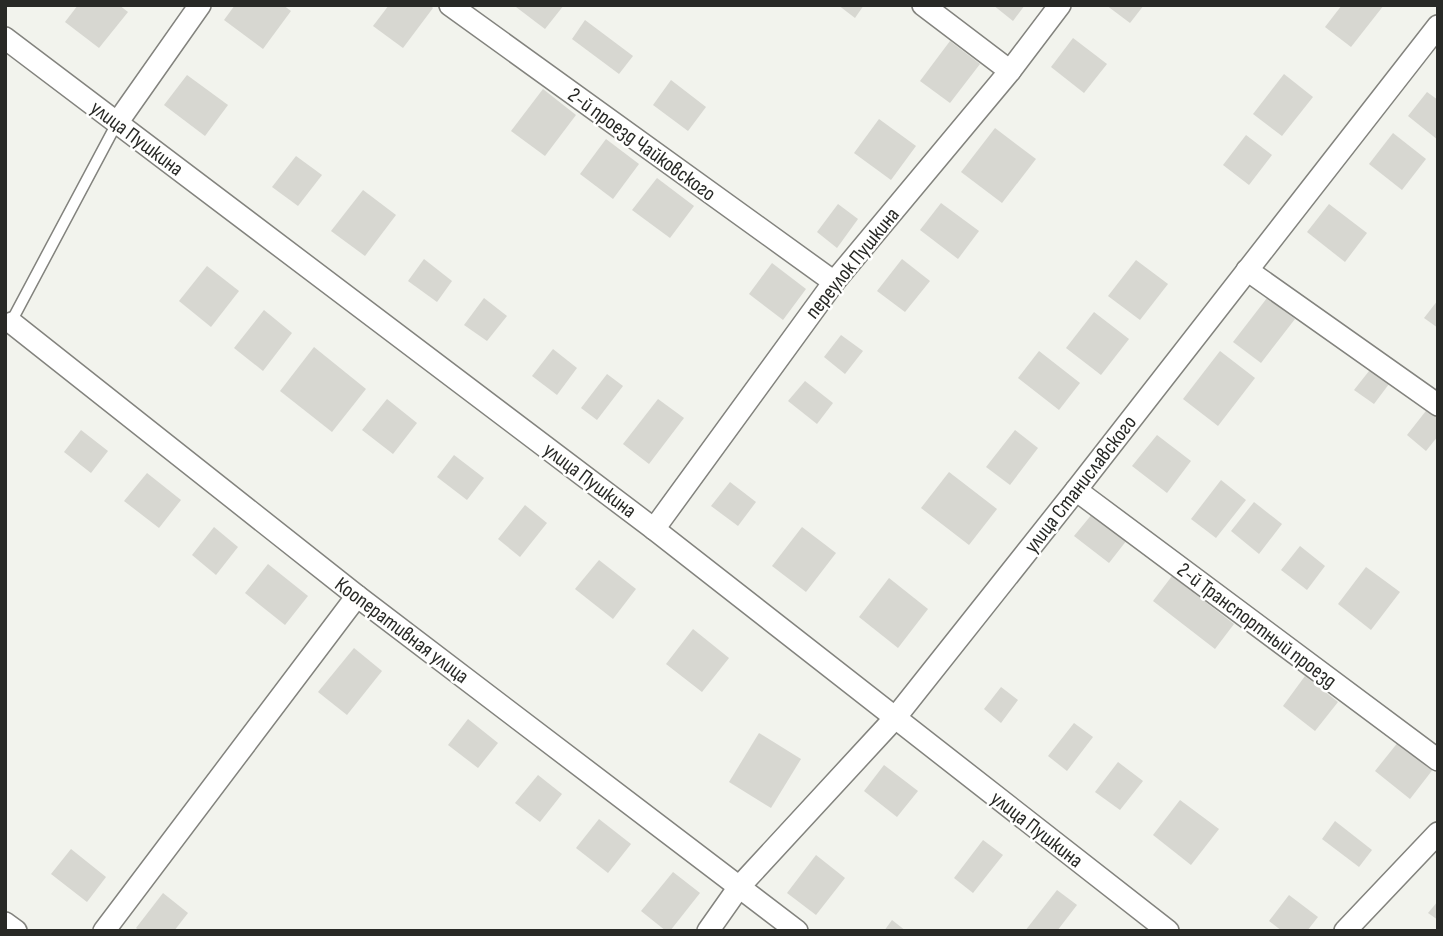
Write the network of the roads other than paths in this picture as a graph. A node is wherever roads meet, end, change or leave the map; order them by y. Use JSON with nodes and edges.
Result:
{"nodes":[{"id":1,"x":200,"y":5,"type":"edge"},
{"id":2,"x":450,"y":5,"type":"edge"},
{"id":3,"x":923,"y":5,"type":"edge"},
{"id":4,"x":1060,"y":5,"type":"edge"},
{"id":5,"x":1438,"y":26,"type":"edge"},
{"id":6,"x":5,"y":38,"type":"edge"},
{"id":7,"x":1010,"y":71,"type":"junction"},
{"id":8,"x":117,"y":123,"type":"junction"},
{"id":9,"x":1247,"y":270,"type":"junction"},
{"id":10,"x":834,"y":282,"type":"junction"},
{"id":11,"x":8,"y":325,"type":"edge"},
{"id":12,"x":1438,"y":405,"type":"edge"},
{"id":13,"x":1076,"y":490,"type":"junction"},
{"id":14,"x":654,"y":529,"type":"junction"},
{"id":15,"x":356,"y":596,"type":"junction"},
{"id":16,"x":895,"y":718,"type":"junction"},
{"id":17,"x":1438,"y":760,"type":"edge"},
{"id":18,"x":1438,"y":833,"type":"edge"},
{"id":19,"x":739,"y":887,"type":"junction"},
{"id":20,"x":5,"y":923,"type":"edge"},
{"id":21,"x":16,"y":931,"type":"edge"},
{"id":22,"x":104,"y":931,"type":"edge"},
{"id":23,"x":708,"y":931,"type":"edge"},
{"id":24,"x":797,"y":931,"type":"edge"},
{"id":25,"x":1168,"y":931,"type":"edge"},
{"id":26,"x":1345,"y":931,"type":"edge"}],
"edges":[{"from":1,"to":8,"type":"street"},
{"from":2,"to":10,"type":"street","name":"2-й проезд Чайковского"},
{"from":3,"to":7,"type":"street"},
{"from":4,"to":7,"type":"street","name":"переулок Пушкина"},
{"from":5,"to":9,"type":"street","name":"улица Станиславского"},
{"from":6,"to":8,"type":"street","name":"улица Пушкина"},
{"from":7,"to":10,"type":"street","name":"переулок Пушкина"},
{"from":8,"to":11,"type":"lane"},
{"from":8,"to":14,"type":"street","name":"улица Пушкина"},
{"from":9,"to":12,"type":"street"},
{"from":9,"to":13,"type":"street","name":"улица Станиславского"},
{"from":10,"to":14,"type":"street","name":"переулок Пушкина"},
{"from":11,"to":15,"type":"street","name":"Кооперативная улица"},
{"from":13,"to":16,"type":"street","name":"улица Станиславского"},
{"from":13,"to":17,"type":"street","name":"2-й Транспортный проезд"},
{"from":14,"to":16,"type":"street","name":"улица Пушкина"},
{"from":15,"to":19,"type":"street","name":"Кооперативная улица"},
{"from":15,"to":22,"type":"street"},
{"from":16,"to":19,"type":"street","name":"улица Станиславского"},
{"from":16,"to":25,"type":"street","name":"улица Пушкина"},
{"from":18,"to":26,"type":"street"},
{"from":19,"to":23,"type":"street","name":"улица Станиславского"},
{"from":19,"to":24,"type":"street","name":"Кооперативная улица"},
{"from":20,"to":21,"type":"street"}]}
